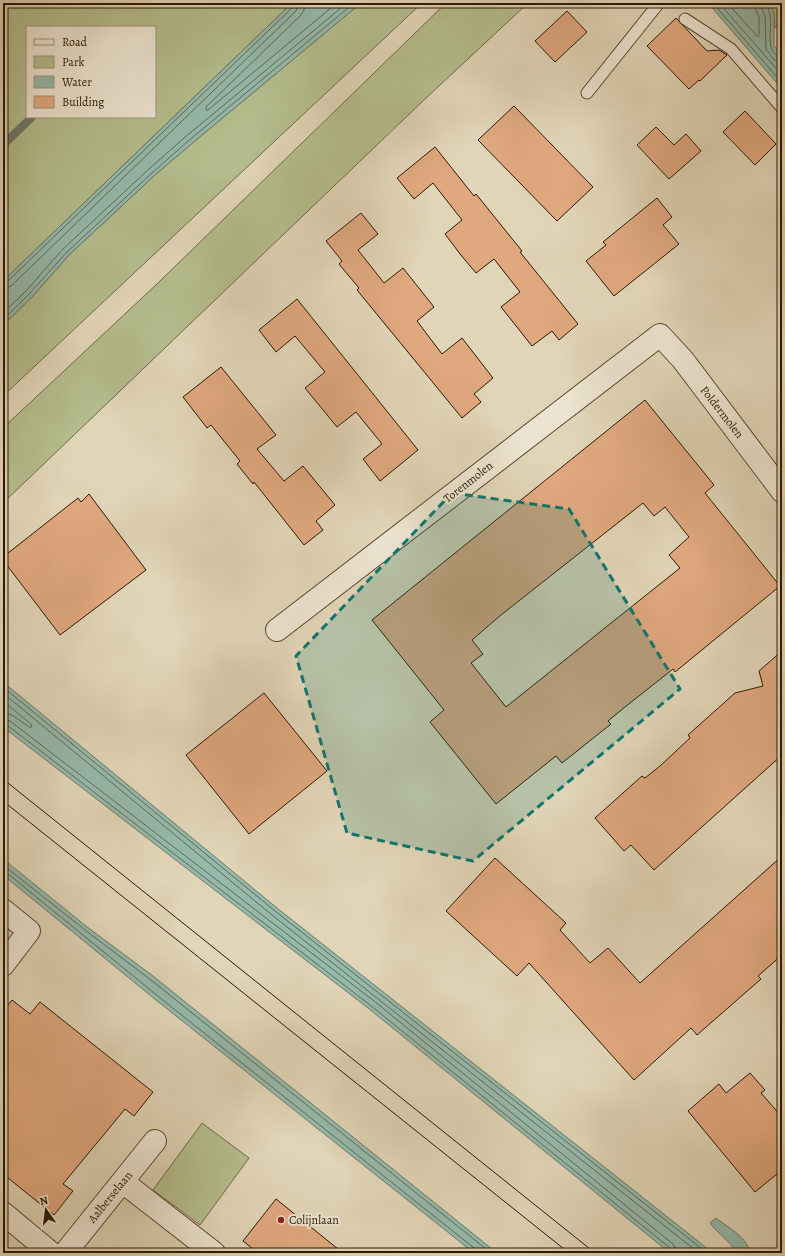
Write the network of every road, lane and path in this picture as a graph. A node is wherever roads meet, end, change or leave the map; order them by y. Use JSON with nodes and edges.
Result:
{"nodes":[{"id":1,"x":659,"y":3,"type":"edge"},
{"id":2,"x":685,"y":19,"type":"dead end"},
{"id":3,"x":587,"y":93,"type":"dead end"},
{"id":4,"x":782,"y":108,"type":"edge"},
{"id":5,"x":660,"y":335,"type":"joint"},
{"id":6,"x":782,"y":490,"type":"edge"},
{"id":7,"x":277,"y":630,"type":"dead end"},
{"id":8,"x":3,"y":910,"type":"edge"},
{"id":9,"x":3,"y":965,"type":"edge"},
{"id":10,"x":155,"y":1141,"type":"dead end"},
{"id":11,"x":123,"y":1182,"type":"junction"},
{"id":12,"x":3,"y":1213,"type":"edge"},
{"id":13,"x":51,"y":1253,"type":"edge"},
{"id":14,"x":65,"y":1253,"type":"edge"},
{"id":15,"x":214,"y":1253,"type":"edge"}],
"edges":[{"from":1,"to":3,"type":"lane"},
{"from":2,"to":4,"type":"lane"},
{"from":5,"to":6,"type":"street","name":"Poldermolen"},
{"from":5,"to":7,"type":"street","name":"Torenmolen"},
{"from":8,"to":9,"type":"street"},
{"from":10,"to":11,"type":"street","name":"Aalberselaan"},
{"from":11,"to":14,"type":"street","name":"Aalberselaan"},
{"from":11,"to":15,"type":"street"},
{"from":12,"to":13,"type":"street"}]}
